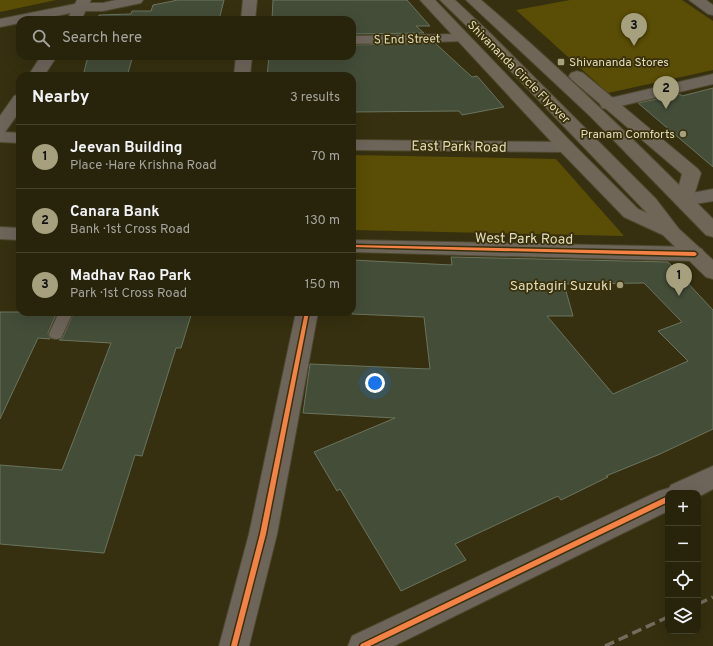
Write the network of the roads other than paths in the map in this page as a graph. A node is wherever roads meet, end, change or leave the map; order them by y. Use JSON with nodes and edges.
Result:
{"nodes":[{"id":1,"x":136,"y":0,"type":"edge"},
{"id":2,"x":250,"y":0,"type":"edge"},
{"id":3,"x":427,"y":0,"type":"edge"},
{"id":4,"x":447,"y":0,"type":"edge"},
{"id":5,"x":472,"y":0,"type":"edge"},
{"id":6,"x":491,"y":0,"type":"edge"},
{"id":7,"x":696,"y":0,"type":"edge"},
{"id":8,"x":101,"y":2,"type":"edge"},
{"id":9,"x":80,"y":9,"type":"edge"},
{"id":10,"x":713,"y":11,"type":"edge"},
{"id":11,"x":43,"y":16,"type":"edge"},
{"id":12,"x":248,"y":16,"type":"edge"},
{"id":13,"x":16,"y":21,"type":"edge"},
{"id":14,"x":0,"y":24,"type":"edge"},
{"id":15,"x":462,"y":38,"type":"junction"},
{"id":16,"x":356,"y":40,"type":"edge"},
{"id":17,"x":46,"y":60,"type":"edge"},
{"id":18,"x":244,"y":60,"type":"edge"},
{"id":19,"x":39,"y":72,"type":"edge"},
{"id":20,"x":242,"y":72,"type":"edge"},
{"id":21,"x":713,"y":79,"type":"edge"},
{"id":22,"x":608,"y":104,"type":"junction"},
{"id":23,"x":16,"y":105,"type":"edge"},
{"id":24,"x":0,"y":128,"type":"edge"},
{"id":25,"x":0,"y":137,"type":"edge"},
{"id":26,"x":16,"y":138,"type":"edge"},
{"id":27,"x":356,"y":145,"type":"edge"},
{"id":28,"x":566,"y":148,"type":"junction"},
{"id":29,"x":713,"y":195,"type":"edge"},
{"id":30,"x":684,"y":200,"type":"junction"},
{"id":31,"x":713,"y":231,"type":"edge"},
{"id":32,"x":672,"y":233,"type":"junction"},
{"id":33,"x":0,"y":234,"type":"edge"},
{"id":34,"x":16,"y":234,"type":"edge"},
{"id":35,"x":356,"y":246,"type":"edge"},
{"id":36,"x":695,"y":254,"type":"junction"},
{"id":37,"x":713,"y":272,"type":"edge"},
{"id":38,"x":64,"y":316,"type":"edge"},
{"id":39,"x":306,"y":316,"type":"edge"},
{"id":40,"x":56,"y":334,"type":"dead end"},
{"id":41,"x":713,"y":477,"type":"edge"},
{"id":42,"x":686,"y":490,"type":"edge"},
{"id":43,"x":665,"y":500,"type":"edge"},
{"id":44,"x":234,"y":646,"type":"edge"},
{"id":45,"x":363,"y":646,"type":"edge"}],
"edges":[{"from":1,"to":8,"type":"street"},
{"from":2,"to":12,"type":"street"},
{"from":3,"to":15,"type":"main road"},
{"from":4,"to":32,"type":"main road","name":"Shivananda Circle Flyover"},
{"from":5,"to":30,"type":"main road","name":"Shivananda Circle Flyover"},
{"from":6,"to":22,"type":"main road"},
{"from":7,"to":10,"type":"street"},
{"from":8,"to":9,"type":"street"},
{"from":9,"to":11,"type":"street"},
{"from":13,"to":14,"type":"street"},
{"from":15,"to":16,"type":"street","name":"S End Street"},
{"from":15,"to":28,"type":"main road"},
{"from":17,"to":19,"type":"street"},
{"from":18,"to":20,"type":"street"},
{"from":21,"to":22,"type":"street"},
{"from":22,"to":30,"type":"main road"},
{"from":23,"to":24,"type":"street"},
{"from":25,"to":26,"type":"street"},
{"from":27,"to":28,"type":"street","name":"East Park Road"},
{"from":28,"to":32,"type":"main road"},
{"from":29,"to":30,"type":"street"},
{"from":30,"to":31,"type":"main road","name":"Shivananda Circle Flyover"},
{"from":32,"to":36,"type":"main road"},
{"from":33,"to":34,"type":"street"},
{"from":35,"to":36,"type":"street","name":"West Park Road"},
{"from":36,"to":37,"type":"main road"},
{"from":38,"to":40,"type":"lane"},
{"from":39,"to":44,"type":"street"},
{"from":41,"to":42,"type":"street"},
{"from":43,"to":45,"type":"street"}]}
